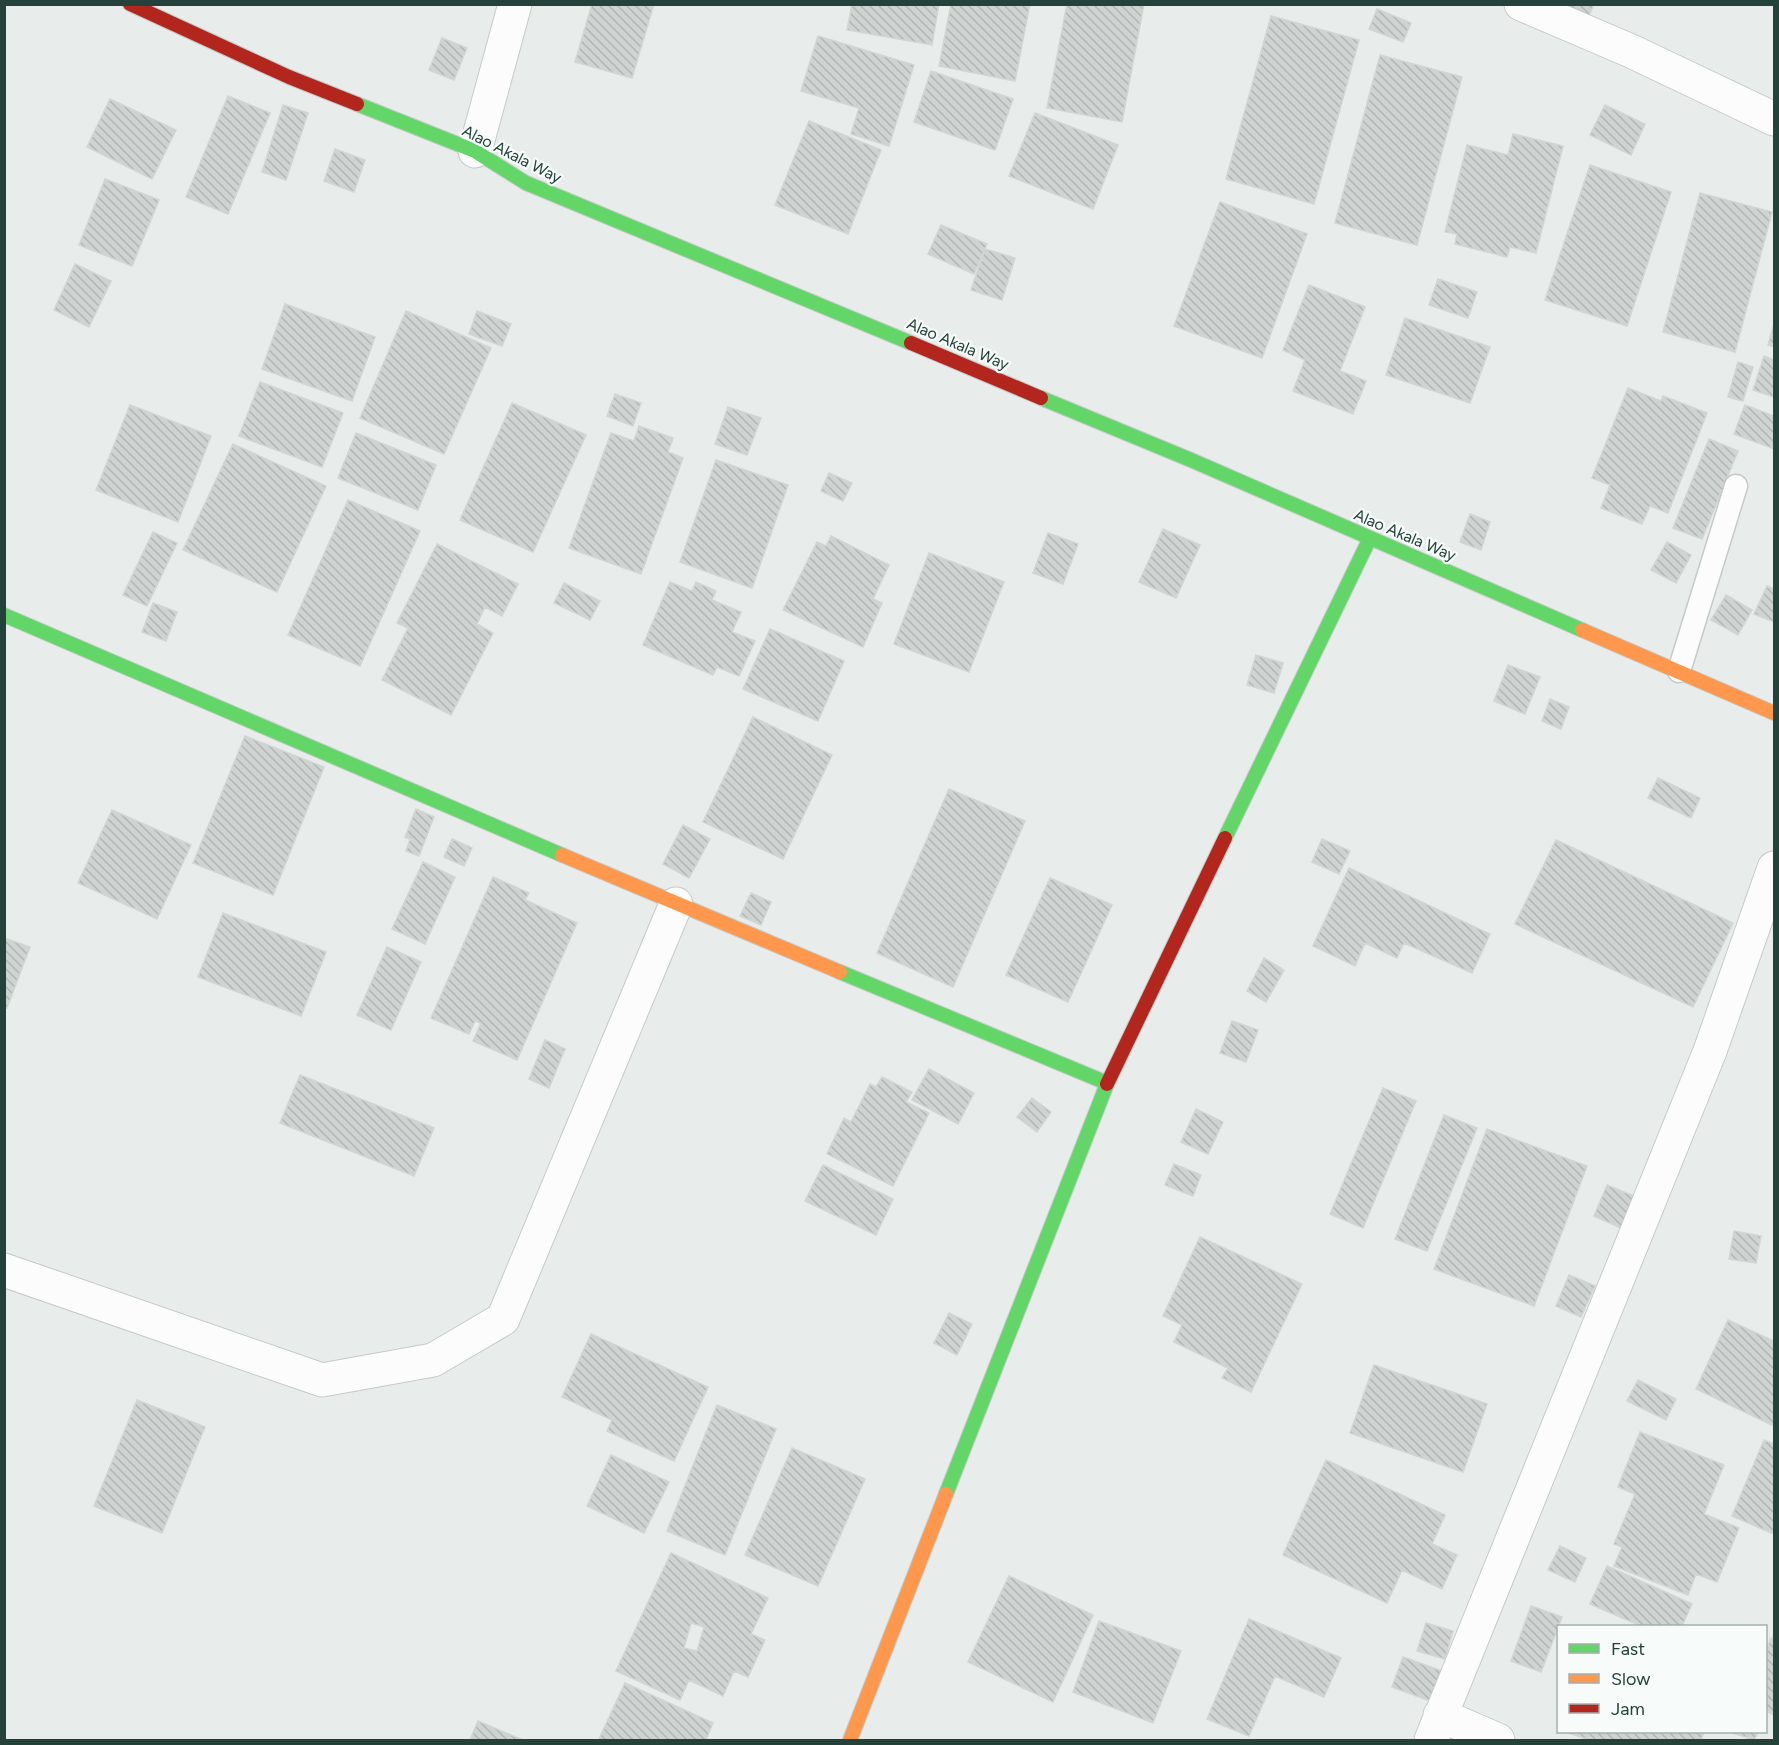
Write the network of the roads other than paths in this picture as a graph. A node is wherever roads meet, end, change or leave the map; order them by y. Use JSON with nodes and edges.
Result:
{"nodes":[{"id":1,"x":130,"y":4,"type":"edge"},
{"id":2,"x":515,"y":4,"type":"edge"},
{"id":3,"x":1521,"y":4,"type":"edge"},
{"id":4,"x":1774,"y":119,"type":"edge"},
{"id":5,"x":475,"y":151,"type":"junction"},
{"id":6,"x":1736,"y":486,"type":"dead end"},
{"id":7,"x":1370,"y":538,"type":"junction"},
{"id":8,"x":4,"y":615,"type":"edge"},
{"id":9,"x":1679,"y":671,"type":"junction"},
{"id":10,"x":1774,"y":713,"type":"edge"},
{"id":11,"x":1774,"y":868,"type":"edge"},
{"id":12,"x":676,"y":904,"type":"junction"},
{"id":13,"x":1107,"y":1083,"type":"junction"},
{"id":14,"x":4,"y":1270,"type":"edge"},
{"id":15,"x":1436,"y":1728,"type":"edge"},
{"id":16,"x":850,"y":1740,"type":"edge"},
{"id":17,"x":1498,"y":1740,"type":"edge"}],
"edges":[{"from":1,"to":5,"type":"street","name":"Alao Akala Way"},
{"from":2,"to":5,"type":"street"},
{"from":3,"to":4,"type":"street"},
{"from":5,"to":7,"type":"street","name":"Alao Akala Way"},
{"from":6,"to":9,"type":"lane"},
{"from":7,"to":9,"type":"street","name":"Alao Akala Way"},
{"from":7,"to":13,"type":"street"},
{"from":8,"to":12,"type":"street"},
{"from":9,"to":10,"type":"street","name":"Alao Akala Way"},
{"from":11,"to":15,"type":"street"},
{"from":12,"to":13,"type":"street"},
{"from":12,"to":14,"type":"street"},
{"from":13,"to":16,"type":"street"},
{"from":15,"to":17,"type":"street"}]}
